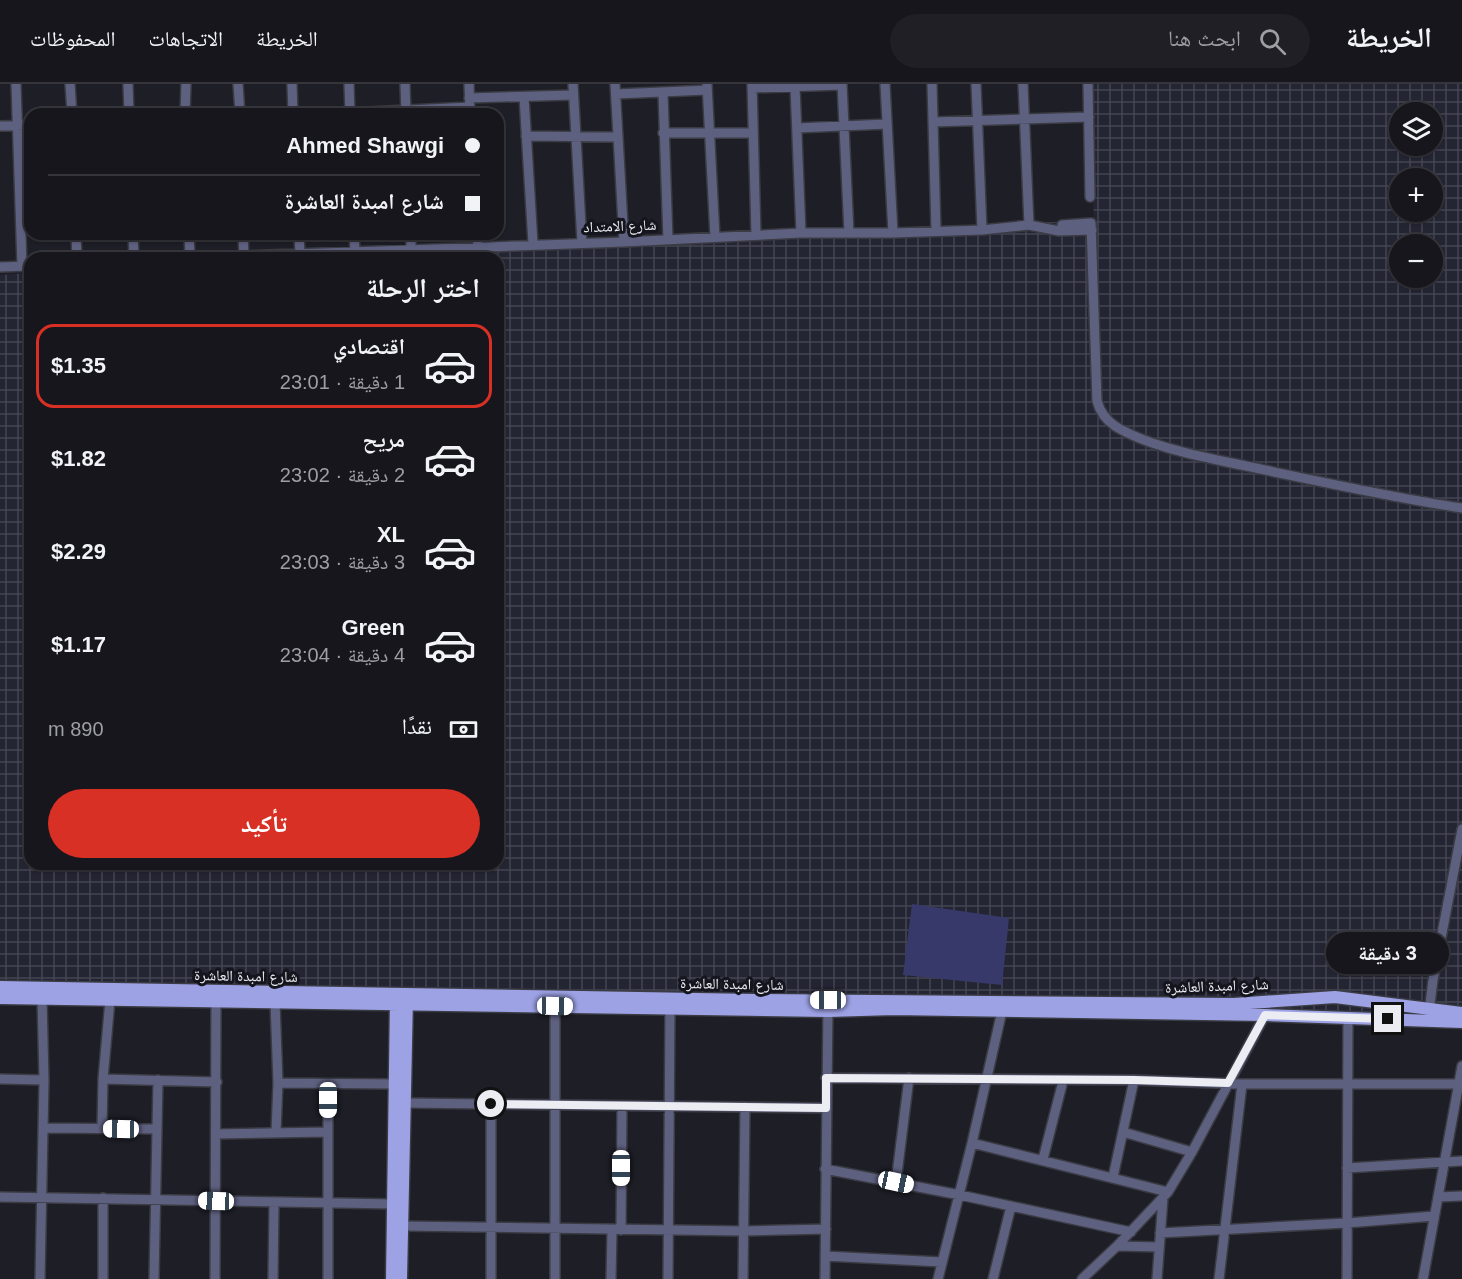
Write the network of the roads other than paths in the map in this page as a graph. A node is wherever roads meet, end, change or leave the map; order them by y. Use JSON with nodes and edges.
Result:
{"nodes":[{"id":1,"x":16,"y":84,"type":"edge"},
{"id":2,"x":70,"y":84,"type":"edge"},
{"id":3,"x":128,"y":84,"type":"edge"},
{"id":4,"x":186,"y":84,"type":"edge"},
{"id":5,"x":238,"y":84,"type":"edge"},
{"id":6,"x":292,"y":84,"type":"edge"},
{"id":7,"x":349,"y":84,"type":"edge"},
{"id":8,"x":405,"y":84,"type":"edge"},
{"id":9,"x":469,"y":84,"type":"edge"},
{"id":10,"x":573,"y":84,"type":"edge"},
{"id":11,"x":842,"y":84,"type":"edge"},
{"id":12,"x":885,"y":84,"type":"edge"},
{"id":13,"x":932,"y":84,"type":"edge"},
{"id":14,"x":976,"y":84,"type":"edge"},
{"id":15,"x":1023,"y":84,"type":"edge"},
{"id":16,"x":1088,"y":84,"type":"edge"},
{"id":17,"x":752,"y":86,"type":"edge"},
{"id":18,"x":707,"y":87,"type":"edge"},
{"id":19,"x":795,"y":87,"type":"junction"},
{"id":20,"x":616,"y":89,"type":"edge"},
{"id":21,"x":663,"y":93,"type":"junction"},
{"id":22,"x":573,"y":95,"type":"junction"},
{"id":23,"x":524,"y":97,"type":"junction"},
{"id":24,"x":470,"y":106,"type":"edge"},
{"id":25,"x":72,"y":108,"type":"edge"},
{"id":26,"x":129,"y":108,"type":"edge"},
{"id":27,"x":185,"y":108,"type":"edge"},
{"id":28,"x":240,"y":108,"type":"edge"},
{"id":29,"x":293,"y":108,"type":"edge"},
{"id":30,"x":350,"y":108,"type":"edge"},
{"id":31,"x":406,"y":108,"type":"edge"},
{"id":32,"x":449,"y":108,"type":"edge"},
{"id":33,"x":1089,"y":117,"type":"junction"},
{"id":34,"x":1024,"y":119,"type":"junction"},
{"id":35,"x":978,"y":121,"type":"junction"},
{"id":36,"x":933,"y":122,"type":"junction"},
{"id":37,"x":24,"y":124,"type":"edge"},
{"id":38,"x":887,"y":124,"type":"junction"},
{"id":39,"x":17,"y":125,"type":"junction"},
{"id":40,"x":0,"y":126,"type":"edge"},
{"id":41,"x":844,"y":126,"type":"junction"},
{"id":42,"x":797,"y":128,"type":"junction"},
{"id":43,"x":663,"y":133,"type":"junction"},
{"id":44,"x":753,"y":133,"type":"junction"},
{"id":45,"x":709,"y":134,"type":"junction"},
{"id":46,"x":526,"y":136,"type":"junction"},
{"id":47,"x":576,"y":136,"type":"junction"},
{"id":48,"x":618,"y":137,"type":"junction"},
{"id":49,"x":1090,"y":197,"type":"dead end"},
{"id":50,"x":1029,"y":225,"type":"junction"},
{"id":51,"x":982,"y":230,"type":"junction"},
{"id":52,"x":936,"y":231,"type":"junction"},
{"id":53,"x":801,"y":233,"type":"junction"},
{"id":54,"x":849,"y":233,"type":"junction"},
{"id":55,"x":892,"y":233,"type":"junction"},
{"id":56,"x":24,"y":235,"type":"edge"},
{"id":57,"x":756,"y":235,"type":"junction"},
{"id":58,"x":715,"y":237,"type":"junction"},
{"id":59,"x":354,"y":240,"type":"edge"},
{"id":60,"x":411,"y":240,"type":"edge"},
{"id":61,"x":477,"y":240,"type":"edge"},
{"id":62,"x":668,"y":240,"type":"junction"},
{"id":63,"x":624,"y":242,"type":"junction"},
{"id":64,"x":582,"y":243,"type":"junction"},
{"id":65,"x":533,"y":244,"type":"junction"},
{"id":66,"x":478,"y":248,"type":"junction"},
{"id":67,"x":411,"y":249,"type":"junction"},
{"id":68,"x":355,"y":251,"type":"junction"},
{"id":69,"x":337,"y":252,"type":"edge"},
{"id":70,"x":24,"y":266,"type":"edge"},
{"id":71,"x":0,"y":267,"type":"edge"},
{"id":72,"x":1462,"y":507,"type":"edge"},
{"id":73,"x":1462,"y":829,"type":"edge"},
{"id":74,"x":0,"y":987,"type":"edge"},
{"id":75,"x":0,"y":998,"type":"edge"},
{"id":76,"x":42,"y":998,"type":"junction"},
{"id":77,"x":401,"y":999,"type":"junction"},
{"id":78,"x":110,"y":1000,"type":"junction"},
{"id":79,"x":216,"y":1001,"type":"junction"},
{"id":80,"x":275,"y":1002,"type":"junction"},
{"id":81,"x":828,"y":1005,"type":"junction"},
{"id":82,"x":555,"y":1006,"type":"junction"},
{"id":83,"x":670,"y":1007,"type":"junction"},
{"id":84,"x":1002,"y":1011,"type":"junction"},
{"id":85,"x":1462,"y":1013,"type":"edge"},
{"id":86,"x":1265,"y":1015,"type":"junction"},
{"id":87,"x":1429,"y":1015,"type":"junction"},
{"id":88,"x":1348,"y":1018,"type":"junction"},
{"id":89,"x":1462,"y":1022,"type":"edge"},
{"id":90,"x":1462,"y":1066,"type":"edge"},
{"id":91,"x":826,"y":1078,"type":"junction"},
{"id":92,"x":909,"y":1078,"type":"junction"},
{"id":93,"x":103,"y":1079,"type":"junction"},
{"id":94,"x":987,"y":1079,"type":"junction"},
{"id":95,"x":0,"y":1080,"type":"edge"},
{"id":96,"x":44,"y":1080,"type":"junction"},
{"id":97,"x":158,"y":1080,"type":"junction"},
{"id":98,"x":1134,"y":1080,"type":"junction"},
{"id":99,"x":1063,"y":1081,"type":"junction"},
{"id":100,"x":217,"y":1082,"type":"junction"},
{"id":101,"x":278,"y":1083,"type":"junction"},
{"id":102,"x":1228,"y":1083,"type":"junction"},
{"id":103,"x":328,"y":1084,"type":"junction"},
{"id":104,"x":394,"y":1084,"type":"junction"},
{"id":105,"x":1242,"y":1084,"type":"junction"},
{"id":106,"x":1347,"y":1084,"type":"junction"},
{"id":107,"x":1460,"y":1084,"type":"edge"},
{"id":108,"x":405,"y":1103,"type":"junction"},
{"id":109,"x":491,"y":1104,"type":"junction"},
{"id":110,"x":556,"y":1105,"type":"junction"},
{"id":111,"x":622,"y":1106,"type":"junction"},
{"id":112,"x":669,"y":1106,"type":"junction"},
{"id":113,"x":745,"y":1107,"type":"junction"},
{"id":114,"x":826,"y":1108,"type":"junction"},
{"id":115,"x":43,"y":1128,"type":"junction"},
{"id":116,"x":102,"y":1128,"type":"junction"},
{"id":117,"x":157,"y":1130,"type":"junction"},
{"id":118,"x":276,"y":1132,"type":"junction"},
{"id":119,"x":328,"y":1132,"type":"junction"},
{"id":120,"x":1123,"y":1132,"type":"junction"},
{"id":121,"x":216,"y":1134,"type":"junction"},
{"id":122,"x":972,"y":1143,"type":"junction"},
{"id":123,"x":1192,"y":1152,"type":"junction"},
{"id":124,"x":1043,"y":1159,"type":"junction"},
{"id":125,"x":1462,"y":1161,"type":"edge"},
{"id":126,"x":1443,"y":1163,"type":"junction"},
{"id":127,"x":1347,"y":1168,"type":"junction"},
{"id":128,"x":825,"y":1169,"type":"junction"},
{"id":129,"x":1113,"y":1178,"type":"junction"},
{"id":130,"x":896,"y":1182,"type":"junction"},
{"id":131,"x":960,"y":1195,"type":"junction"},
{"id":132,"x":1165,"y":1195,"type":"junction"},
{"id":133,"x":0,"y":1197,"type":"edge"},
{"id":134,"x":1438,"y":1197,"type":"junction"},
{"id":135,"x":1462,"y":1197,"type":"edge"},
{"id":136,"x":42,"y":1198,"type":"junction"},
{"id":137,"x":103,"y":1198,"type":"junction"},
{"id":138,"x":156,"y":1199,"type":"junction"},
{"id":139,"x":216,"y":1201,"type":"junction"},
{"id":140,"x":274,"y":1203,"type":"junction"},
{"id":141,"x":328,"y":1203,"type":"junction"},
{"id":142,"x":394,"y":1204,"type":"junction"},
{"id":143,"x":1011,"y":1206,"type":"junction"},
{"id":144,"x":1434,"y":1216,"type":"junction"},
{"id":145,"x":1347,"y":1223,"type":"junction"},
{"id":146,"x":402,"y":1226,"type":"junction"},
{"id":147,"x":492,"y":1228,"type":"junction"},
{"id":148,"x":826,"y":1229,"type":"junction"},
{"id":149,"x":555,"y":1230,"type":"junction"},
{"id":150,"x":616,"y":1230,"type":"junction"},
{"id":151,"x":668,"y":1230,"type":"junction"},
{"id":152,"x":1226,"y":1230,"type":"junction"},
{"id":153,"x":743,"y":1231,"type":"junction"},
{"id":154,"x":1131,"y":1232,"type":"junction"},
{"id":155,"x":1160,"y":1233,"type":"junction"},
{"id":156,"x":1117,"y":1246,"type":"junction"},
{"id":157,"x":1159,"y":1247,"type":"junction"},
{"id":158,"x":825,"y":1256,"type":"junction"},
{"id":159,"x":397,"y":1261,"type":"junction"},
{"id":160,"x":942,"y":1262,"type":"junction"},
{"id":161,"x":40,"y":1279,"type":"edge"},
{"id":162,"x":103,"y":1279,"type":"edge"},
{"id":163,"x":154,"y":1279,"type":"edge"},
{"id":164,"x":215,"y":1279,"type":"edge"},
{"id":165,"x":273,"y":1279,"type":"edge"},
{"id":166,"x":328,"y":1279,"type":"edge"},
{"id":167,"x":393,"y":1279,"type":"edge"},
{"id":168,"x":401,"y":1279,"type":"edge"},
{"id":169,"x":491,"y":1279,"type":"edge"},
{"id":170,"x":555,"y":1279,"type":"edge"},
{"id":171,"x":611,"y":1279,"type":"edge"},
{"id":172,"x":668,"y":1279,"type":"edge"},
{"id":173,"x":743,"y":1279,"type":"edge"},
{"id":174,"x":825,"y":1279,"type":"edge"},
{"id":175,"x":938,"y":1279,"type":"edge"},
{"id":176,"x":993,"y":1279,"type":"edge"},
{"id":177,"x":1082,"y":1279,"type":"edge"},
{"id":178,"x":1157,"y":1279,"type":"edge"},
{"id":179,"x":1220,"y":1279,"type":"edge"},
{"id":180,"x":1347,"y":1279,"type":"edge"},
{"id":181,"x":1423,"y":1279,"type":"edge"}],
"edges":[{"from":1,"to":39,"type":"street"},
{"from":2,"to":25,"type":"street"},
{"from":3,"to":26,"type":"street"},
{"from":4,"to":27,"type":"street"},
{"from":5,"to":28,"type":"street"},
{"from":6,"to":29,"type":"street"},
{"from":7,"to":30,"type":"street"},
{"from":8,"to":31,"type":"street"},
{"from":9,"to":24,"type":"street"},
{"from":10,"to":22,"type":"street"},
{"from":11,"to":19,"type":"street"},
{"from":11,"to":41,"type":"street"},
{"from":12,"to":38,"type":"street"},
{"from":13,"to":36,"type":"street"},
{"from":14,"to":35,"type":"street"},
{"from":15,"to":34,"type":"street"},
{"from":16,"to":33,"type":"street"},
{"from":17,"to":19,"type":"street"},
{"from":17,"to":44,"type":"street"},
{"from":18,"to":21,"type":"street"},
{"from":18,"to":45,"type":"street"},
{"from":19,"to":42,"type":"street"},
{"from":20,"to":21,"type":"street"},
{"from":20,"to":48,"type":"street"},
{"from":21,"to":43,"type":"street"},
{"from":22,"to":23,"type":"street"},
{"from":22,"to":47,"type":"street"},
{"from":23,"to":24,"type":"street"},
{"from":23,"to":46,"type":"street"},
{"from":24,"to":32,"type":"street"},
{"from":33,"to":34,"type":"street"},
{"from":33,"to":49,"type":"street"},
{"from":34,"to":35,"type":"street"},
{"from":34,"to":50,"type":"street"},
{"from":35,"to":36,"type":"street"},
{"from":35,"to":51,"type":"street"},
{"from":36,"to":52,"type":"street"},
{"from":37,"to":39,"type":"street"},
{"from":38,"to":41,"type":"street"},
{"from":38,"to":55,"type":"street"},
{"from":39,"to":40,"type":"street"},
{"from":39,"to":56,"type":"street"},
{"from":41,"to":42,"type":"street"},
{"from":41,"to":54,"type":"street"},
{"from":42,"to":53,"type":"street"},
{"from":43,"to":45,"type":"street"},
{"from":43,"to":62,"type":"street"},
{"from":44,"to":45,"type":"street"},
{"from":44,"to":57,"type":"street"},
{"from":45,"to":58,"type":"street"},
{"from":46,"to":47,"type":"street"},
{"from":46,"to":65,"type":"street"},
{"from":47,"to":48,"type":"street"},
{"from":47,"to":64,"type":"street"},
{"from":48,"to":63,"type":"street"},
{"from":50,"to":51,"type":"street","name":"شارع الامتداد"},
{"from":50,"to":72,"type":"street","name":"شارع الامتداد"},
{"from":51,"to":52,"type":"street","name":"شارع الامتداد"},
{"from":52,"to":55,"type":"street","name":"شارع الامتداد"},
{"from":53,"to":54,"type":"street","name":"شارع الامتداد"},
{"from":53,"to":57,"type":"street","name":"شارع الامتداد"},
{"from":54,"to":55,"type":"street","name":"شارع الامتداد"},
{"from":57,"to":58,"type":"street","name":"شارع الامتداد"},
{"from":58,"to":62,"type":"street","name":"شارع الامتداد"},
{"from":59,"to":68,"type":"street"},
{"from":60,"to":67,"type":"street"},
{"from":61,"to":66,"type":"street"},
{"from":62,"to":63,"type":"street","name":"شارع الامتداد"},
{"from":63,"to":64,"type":"street","name":"شارع الامتداد"},
{"from":64,"to":65,"type":"street","name":"شارع الامتداد"},
{"from":65,"to":66,"type":"street","name":"شارع الامتداد"},
{"from":66,"to":67,"type":"street","name":"شارع الامتداد"},
{"from":67,"to":68,"type":"street","name":"شارع الامتداد"},
{"from":68,"to":69,"type":"street","name":"شارع الامتداد"},
{"from":70,"to":71,"type":"street"},
{"from":73,"to":87,"type":"street"},
{"from":74,"to":77,"type":"main road","name":"شارع امبدة العاشرة"},
{"from":75,"to":76,"type":"main road","name":"شارع امبدة العاشرة"},
{"from":76,"to":78,"type":"main road","name":"شارع امبدة العاشرة"},
{"from":76,"to":96,"type":"street"},
{"from":77,"to":80,"type":"main road","name":"شارع امبدة العاشرة"},
{"from":77,"to":81,"type":"main road","name":"شارع امبدة العاشرة"},
{"from":77,"to":82,"type":"main road","name":"شارع امبدة العاشرة"},
{"from":77,"to":104,"type":"main road"},
{"from":77,"to":108,"type":"main road"},
{"from":78,"to":79,"type":"main road","name":"شارع امبدة العاشرة"},
{"from":78,"to":93,"type":"street"},
{"from":79,"to":80,"type":"main road","name":"شارع امبدة العاشرة"},
{"from":79,"to":100,"type":"street"},
{"from":80,"to":101,"type":"street"},
{"from":81,"to":83,"type":"main road","name":"شارع امبدة العاشرة"},
{"from":81,"to":84,"type":"main road","name":"شارع امبدة العاشرة"},
{"from":81,"to":87,"type":"main road","name":"شارع امبدة العاشرة"},
{"from":81,"to":91,"type":"street"},
{"from":82,"to":83,"type":"main road","name":"شارع امبدة العاشرة"},
{"from":82,"to":110,"type":"street"},
{"from":83,"to":112,"type":"street"},
{"from":84,"to":86,"type":"main road","name":"شارع امبدة العاشرة"},
{"from":84,"to":94,"type":"street"},
{"from":85,"to":87,"type":"main road","name":"شارع امبدة العاشرة"},
{"from":86,"to":88,"type":"main road","name":"شارع امبدة العاشرة"},
{"from":86,"to":102,"type":"street"},
{"from":87,"to":88,"type":"main road","name":"شارع امبدة العاشرة"},
{"from":87,"to":89,"type":"main road","name":"شارع امبدة العاشرة"},
{"from":88,"to":106,"type":"street"},
{"from":90,"to":107,"type":"street"},
{"from":91,"to":92,"type":"street"},
{"from":91,"to":114,"type":"street"},
{"from":92,"to":94,"type":"street"},
{"from":92,"to":130,"type":"street"},
{"from":93,"to":97,"type":"street"},
{"from":93,"to":116,"type":"street"},
{"from":94,"to":99,"type":"street"},
{"from":94,"to":122,"type":"street"},
{"from":95,"to":96,"type":"street"},
{"from":96,"to":115,"type":"street"},
{"from":97,"to":100,"type":"street"},
{"from":97,"to":117,"type":"street"},
{"from":98,"to":99,"type":"street"},
{"from":98,"to":102,"type":"street"},
{"from":98,"to":120,"type":"street"},
{"from":99,"to":124,"type":"street"},
{"from":100,"to":121,"type":"street"},
{"from":101,"to":103,"type":"street"},
{"from":101,"to":118,"type":"street"},
{"from":102,"to":105,"type":"street"},
{"from":102,"to":123,"type":"street"},
{"from":103,"to":104,"type":"street"},
{"from":103,"to":119,"type":"street"},
{"from":104,"to":142,"type":"main road"},
{"from":105,"to":106,"type":"street"},
{"from":105,"to":152,"type":"street"},
{"from":106,"to":107,"type":"street"},
{"from":106,"to":127,"type":"street"},
{"from":107,"to":126,"type":"street"},
{"from":108,"to":109,"type":"street"},
{"from":108,"to":146,"type":"main road"},
{"from":109,"to":110,"type":"street"},
{"from":109,"to":147,"type":"street"},
{"from":110,"to":111,"type":"street"},
{"from":110,"to":149,"type":"street"},
{"from":111,"to":112,"type":"street"},
{"from":111,"to":150,"type":"street"},
{"from":112,"to":113,"type":"street"},
{"from":112,"to":151,"type":"street"},
{"from":113,"to":114,"type":"street"},
{"from":113,"to":153,"type":"street"},
{"from":114,"to":128,"type":"street"},
{"from":115,"to":116,"type":"street"},
{"from":115,"to":136,"type":"street"},
{"from":116,"to":117,"type":"street"},
{"from":117,"to":138,"type":"street"},
{"from":118,"to":119,"type":"street"},
{"from":118,"to":121,"type":"street"},
{"from":119,"to":141,"type":"street"},
{"from":120,"to":123,"type":"street"},
{"from":120,"to":129,"type":"street"},
{"from":121,"to":139,"type":"street"},
{"from":122,"to":124,"type":"street"},
{"from":122,"to":131,"type":"street"},
{"from":123,"to":132,"type":"street"},
{"from":124,"to":129,"type":"street"},
{"from":125,"to":126,"type":"street"},
{"from":126,"to":127,"type":"street"},
{"from":126,"to":134,"type":"street"},
{"from":127,"to":145,"type":"street"},
{"from":128,"to":130,"type":"street"},
{"from":128,"to":148,"type":"street"},
{"from":129,"to":132,"type":"street"},
{"from":130,"to":131,"type":"street"},
{"from":131,"to":143,"type":"street"},
{"from":131,"to":160,"type":"street"},
{"from":132,"to":154,"type":"street"},
{"from":132,"to":155,"type":"street"},
{"from":133,"to":136,"type":"street"},
{"from":134,"to":135,"type":"street"},
{"from":134,"to":144,"type":"street"},
{"from":136,"to":137,"type":"street"},
{"from":136,"to":161,"type":"street"},
{"from":137,"to":138,"type":"street"},
{"from":137,"to":162,"type":"street"},
{"from":138,"to":139,"type":"street"},
{"from":138,"to":163,"type":"street"},
{"from":139,"to":140,"type":"street"},
{"from":139,"to":164,"type":"street"},
{"from":140,"to":141,"type":"street"},
{"from":140,"to":165,"type":"street"},
{"from":141,"to":142,"type":"street"},
{"from":141,"to":166,"type":"street"},
{"from":142,"to":159,"type":"main road"},
{"from":143,"to":154,"type":"street"},
{"from":143,"to":176,"type":"street"},
{"from":144,"to":145,"type":"street"},
{"from":144,"to":181,"type":"street"},
{"from":145,"to":152,"type":"street"},
{"from":145,"to":180,"type":"street"},
{"from":146,"to":147,"type":"street"},
{"from":146,"to":159,"type":"main road"},
{"from":147,"to":149,"type":"street"},
{"from":147,"to":169,"type":"street"},
{"from":148,"to":153,"type":"street"},
{"from":148,"to":158,"type":"street"},
{"from":149,"to":150,"type":"street"},
{"from":149,"to":170,"type":"street"},
{"from":150,"to":151,"type":"street"},
{"from":150,"to":171,"type":"street"},
{"from":151,"to":153,"type":"street"},
{"from":151,"to":172,"type":"street"},
{"from":152,"to":155,"type":"street"},
{"from":152,"to":179,"type":"street"},
{"from":153,"to":173,"type":"street"},
{"from":154,"to":156,"type":"street"},
{"from":155,"to":157,"type":"street"},
{"from":156,"to":157,"type":"street"},
{"from":156,"to":177,"type":"street"},
{"from":157,"to":178,"type":"street"},
{"from":158,"to":160,"type":"street"},
{"from":158,"to":174,"type":"street"},
{"from":159,"to":167,"type":"main road"},
{"from":159,"to":168,"type":"main road"},
{"from":160,"to":175,"type":"street"}]}
